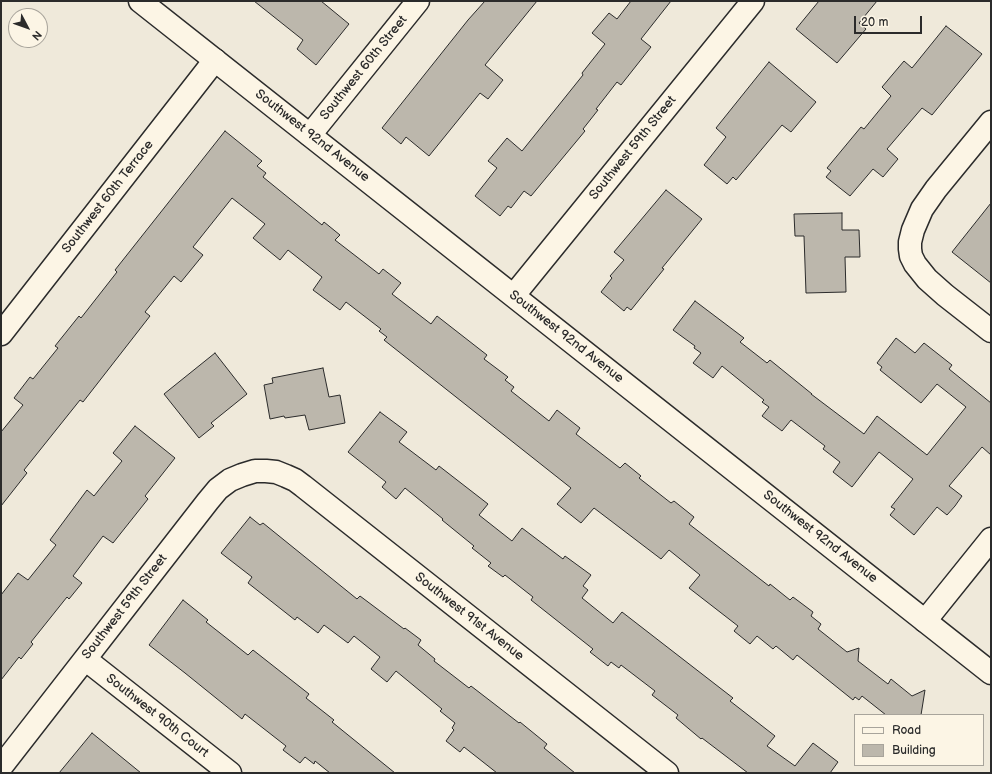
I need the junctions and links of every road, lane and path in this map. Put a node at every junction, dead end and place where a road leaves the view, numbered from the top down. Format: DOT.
graph roads {
  1 [pos="140,1"];
  2 [pos="418,1"];
  3 [pos="753,1"];
  4 [pos="215,60"];
  5 [pos="991,122"];
  6 [pos="310,135"];
  7 [pos="514,295"];
  8 [pos="991,331"];
  9 [pos="1,334"];
  10 [pos="266,471"];
  11 [pos="991,539"];
  12 [pos="925,620"];
  13 [pos="85,659"];
  14 [pos="991,673"];
  15 [pos="1,767"];
  16 [pos="230,773"];
  17 [pos="667,773"];
  1 -- 4 [label="street, Southwest 92nd Avenue"];
  2 -- 6 [label="street, Southwest 60th Street"];
  3 -- 7 [label="street, Southwest 59th Street"];
  4 -- 6 [label="street, Southwest 92nd Avenue"];
  4 -- 9 [label="street, Southwest 60th Terrace"];
  5 -- 8 [label="street"];
  6 -- 7 [label="street, Southwest 92nd Avenue"];
  7 -- 12 [label="street, Southwest 92nd Avenue"];
  10 -- 13 [label="street, Southwest 59th Street"];
  10 -- 17 [label="street, Southwest 91st Avenue"];
  11 -- 12 [label="street"];
  12 -- 14 [label="street, Southwest 92nd Avenue"];
  13 -- 15 [label="street, Southwest 59th Street"];
  13 -- 16 [label="street, Southwest 90th Court"];
}
